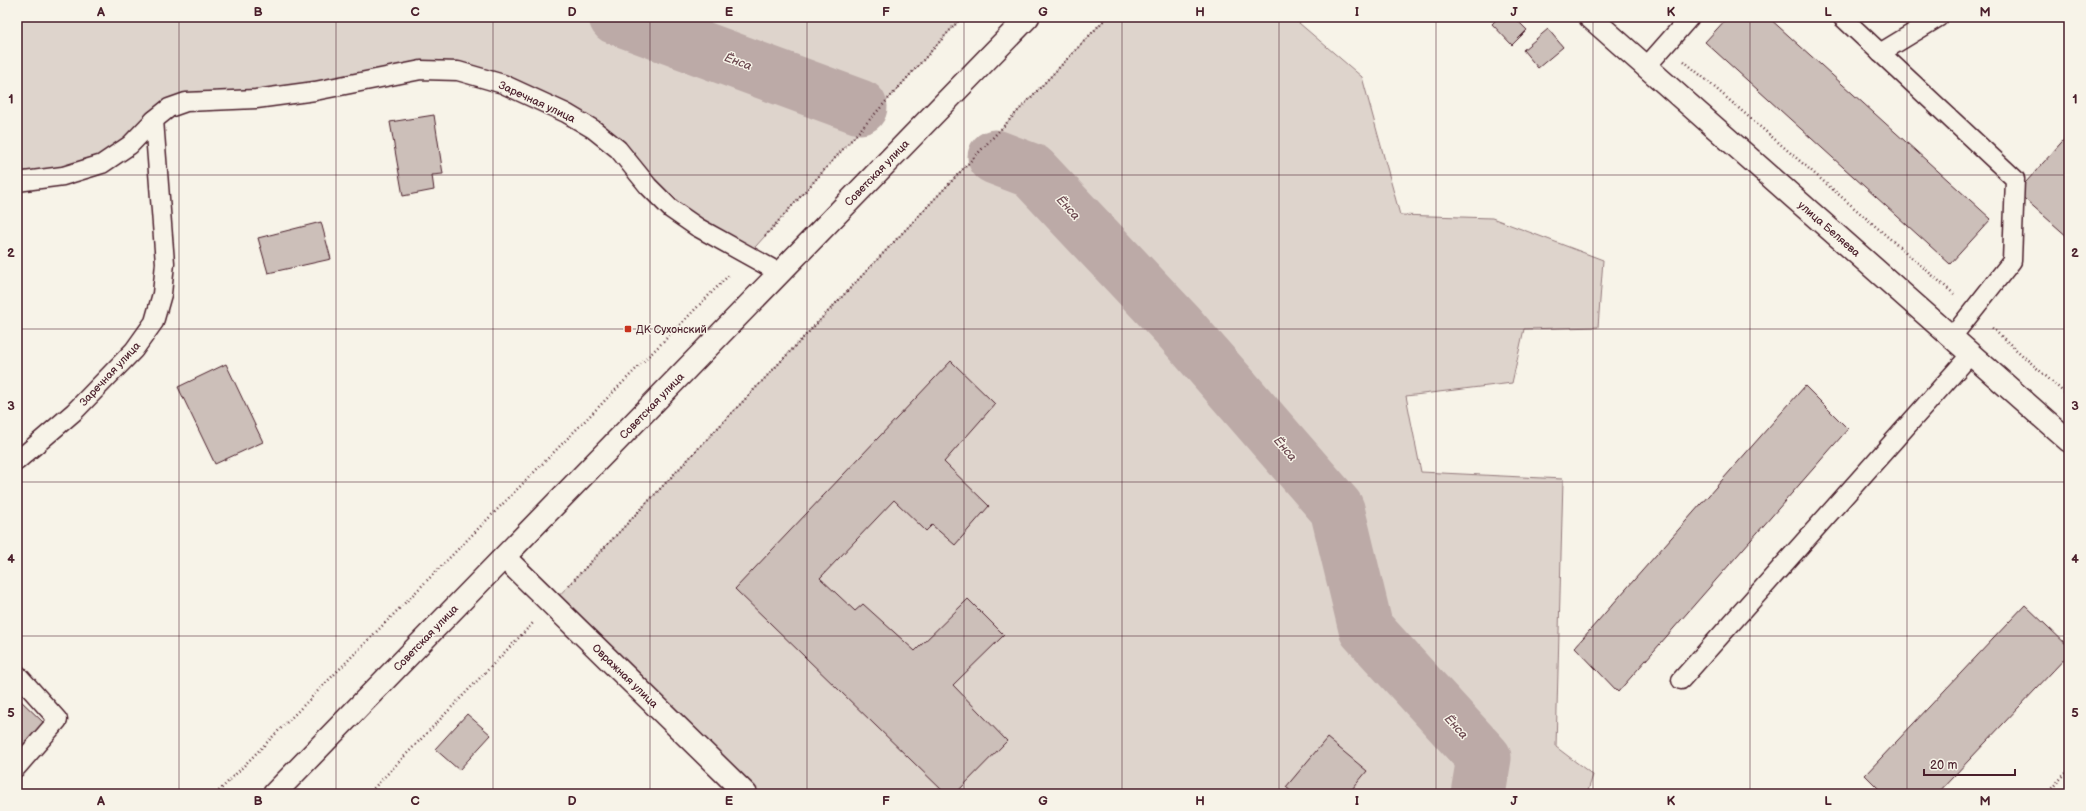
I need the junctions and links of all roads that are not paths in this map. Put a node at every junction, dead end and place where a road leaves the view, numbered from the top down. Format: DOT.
graph roads {
  1 [pos="1028,17"];
  2 [pos="1590,17"];
  3 [pos="1690,17"];
  4 [pos="1842,17"];
  5 [pos="1938,17"];
  6 [pos="1880,53"];
  7 [pos="1646,67"];
  8 [pos="154,120"];
  9 [pos="17,182"];
  10 [pos="780,273"];
  11 [pos="1952,337"];
  12 [pos="1971,354"];
  13 [pos="2069,441"];
  14 [pos="17,461"];
  15 [pos="504,558"];
  16 [pos="17,674"];
  17 [pos="1682,680"];
  18 [pos="17,766"];
  19 [pos="274,794"];
  20 [pos="746,794"];
  1 -- 10 [label="main road, Советская улица"];
  2 -- 7 [label="main road, улица Беляева"];
  3 -- 7 [label="lane"];
  4 -- 6 [label="lane"];
  5 -- 6 [label="lane"];
  6 -- 11 [label="lane"];
  7 -- 11 [label="main road, улица Беляева"];
  8 -- 9 [label="lane, Заречная улица"];
  8 -- 10 [label="lane, Заречная улица"];
  8 -- 14 [label="lane, Заречная улица"];
  10 -- 15 [label="main road, Советская улица"];
  11 -- 12 [label="main road, улица Беляева"];
  12 -- 13 [label="main road, улица Беляева"];
  12 -- 17 [label="lane"];
  15 -- 19 [label="main road, Советская улица"];
  15 -- 20 [label="main road, Овражная улица"];
  16 -- 18 [label="lane"];
}
